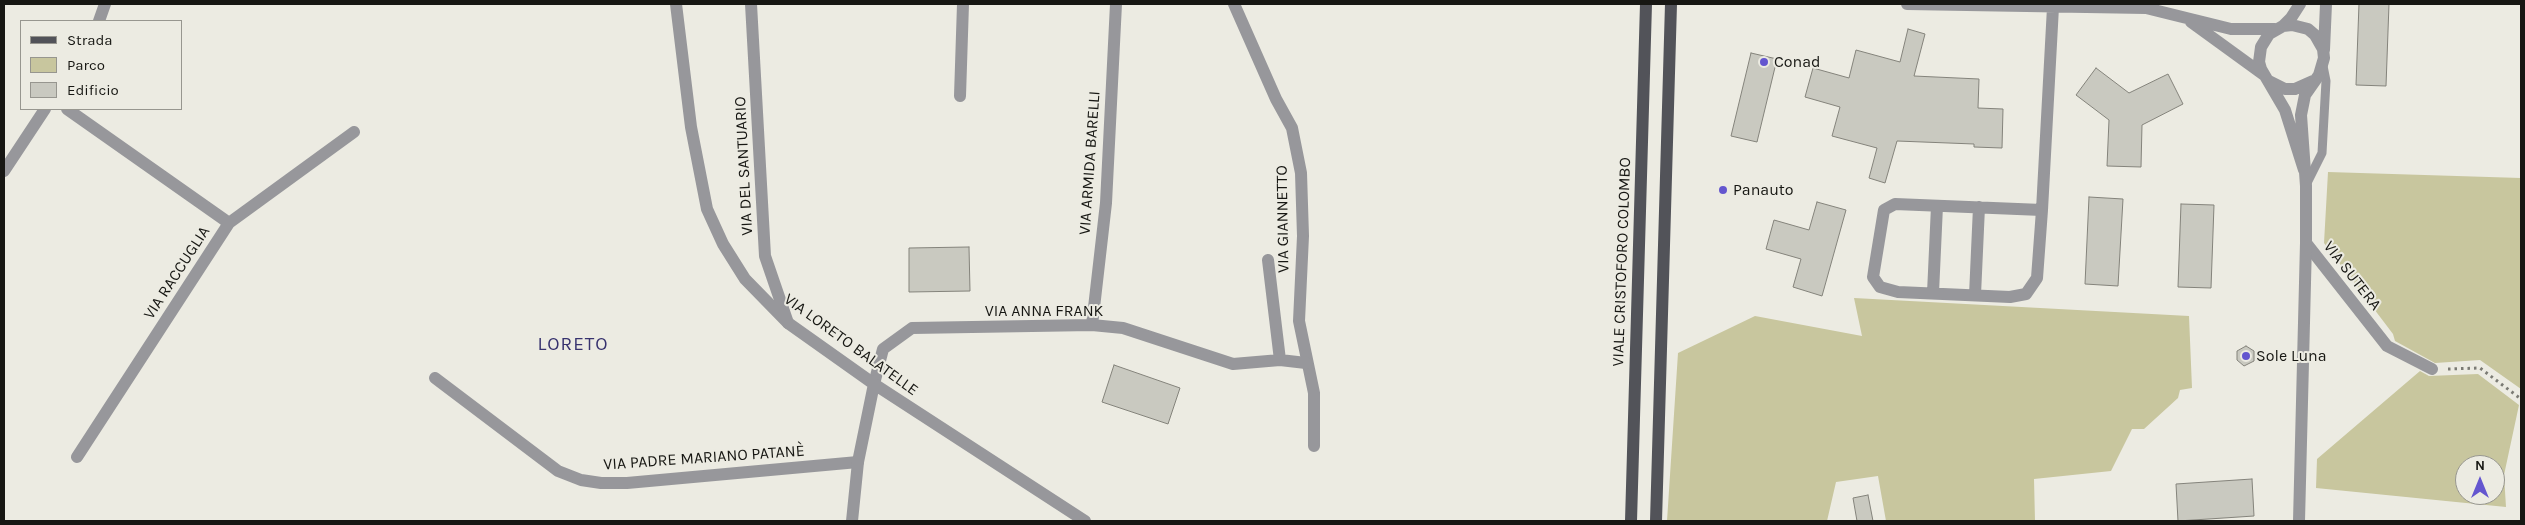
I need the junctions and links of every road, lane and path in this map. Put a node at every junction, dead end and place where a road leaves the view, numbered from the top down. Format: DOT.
graph roads {
  1 [pos="105,4"];
  2 [pos="676,4"];
  3 [pos="751,4"];
  4 [pos="963,4"];
  5 [pos="1116,4"];
  6 [pos="1234,4"];
  7 [pos="1646,4"];
  8 [pos="1671,4"];
  9 [pos="1907,4"];
  10 [pos="1927,4"];
  11 [pos="2300,4"];
  12 [pos="2326,4"];
  13 [pos="2069,5"];
  14 [pos="2053,6"];
  15 [pos="2185,18"];
  16 [pos="99,20"];
  17 [pos="2279,27"];
  18 [pos="2323,62"];
  19 [pos="2267,79"];
  20 [pos="2313,82"];
  21 [pos="960,96"];
  22 [pos="44,110"];
  23 [pos="68,110"];
  24 [pos="354,132"];
  25 [pos="2304,170"];
  26 [pos="4,171"];
  27 [pos="2306,186"];
  28 [pos="1937,206"];
  29 [pos="1979,207"];
  30 [pos="2042,210"];
  31 [pos="228,223"];
  32 [pos="2306,243"];
  33 [pos="1268,260"];
  34 [pos="1933,293"];
  35 [pos="1975,295"];
  36 [pos="788,323"];
  37 [pos="1092,325"];
  38 [pos="1280,360"];
  39 [pos="1306,363"];
  40 [pos="2432,369"];
  41 [pos="435,378"];
  42 [pos="874,384"];
  43 [pos="2521,399"];
  44 [pos="1314,446"];
  45 [pos="77,457"];
  46 [pos="858,462"];
  47 [pos="852,521"];
  48 [pos="1086,521"];
  49 [pos="1631,521"];
  50 [pos="1656,521"];
  51 [pos="2299,521"];
  1 -- 16 [label="street"];
  2 -- 36 [label="street, VIA LORETO BALATELLE"];
  3 -- 36 [label="street, VIA DEL SANTUARIO"];
  4 -- 21 [label="street"];
  5 -- 37 [label="street, VIA ARMIDA BARELLI"];
  6 -- 39 [label="street, VIA GIANNETTO"];
  7 -- 49 [label="main road, VIALE CRISTOFORO COLOMBO"];
  8 -- 50 [label="main road"];
  9 -- 10 [label="street"];
  10 -- 14 [label="street"];
  11 -- 17 [label="street"];
  12 -- 18 [label="street"];
  13 -- 14 [label="street"];
  13 -- 15 [label="street"];
  14 -- 30 [label="street"];
  15 -- 17 [label="street"];
  15 -- 19 [label="street"];
  17 -- 18 [label="street"];
  17 -- 19 [label="street"];
  18 -- 20 [label="street"];
  18 -- 27 [label="lane"];
  19 -- 20 [label="street"];
  19 -- 25 [label="street"];
  20 -- 25 [label="street"];
  22 -- 26 [label="street"];
  23 -- 31 [label="street, VIA RACCUGLIA"];
  24 -- 31 [label="street"];
  25 -- 27 [label="street, VIA SUTERA"];
  27 -- 32 [label="street, VIA SUTERA"];
  28 -- 29 [label="street"];
  28 -- 34 [label="street"];
  28 -- 34 [label="street"];
  29 -- 30 [label="street"];
  29 -- 35 [label="street"];
  30 -- 35 [label="street"];
  31 -- 45 [label="street, VIA RACCUGLIA"];
  32 -- 40 [label="street, VIA SUTERA"];
  32 -- 51 [label="street"];
  33 -- 38 [label="street"];
  34 -- 35 [label="street"];
  36 -- 42 [label="street, VIA LORETO BALATELLE"];
  37 -- 38 [label="street, VIA ANNA FRANK"];
  37 -- 42 [label="street, VIA ANNA FRANK"];
  38 -- 39 [label="street, VIA ANNA FRANK"];
  39 -- 44 [label="street, VIA GIANNETTO"];
  40 -- 43 [label="path"];
  41 -- 46 [label="street, VIA PADRE MARIANO PATANÈ"];
  42 -- 46 [label="street, VIA ANNA FRANK"];
  42 -- 48 [label="street, VIA LORETO BALATELLE"];
  46 -- 47 [label="street, VIA ANNA FRANK"];
}
